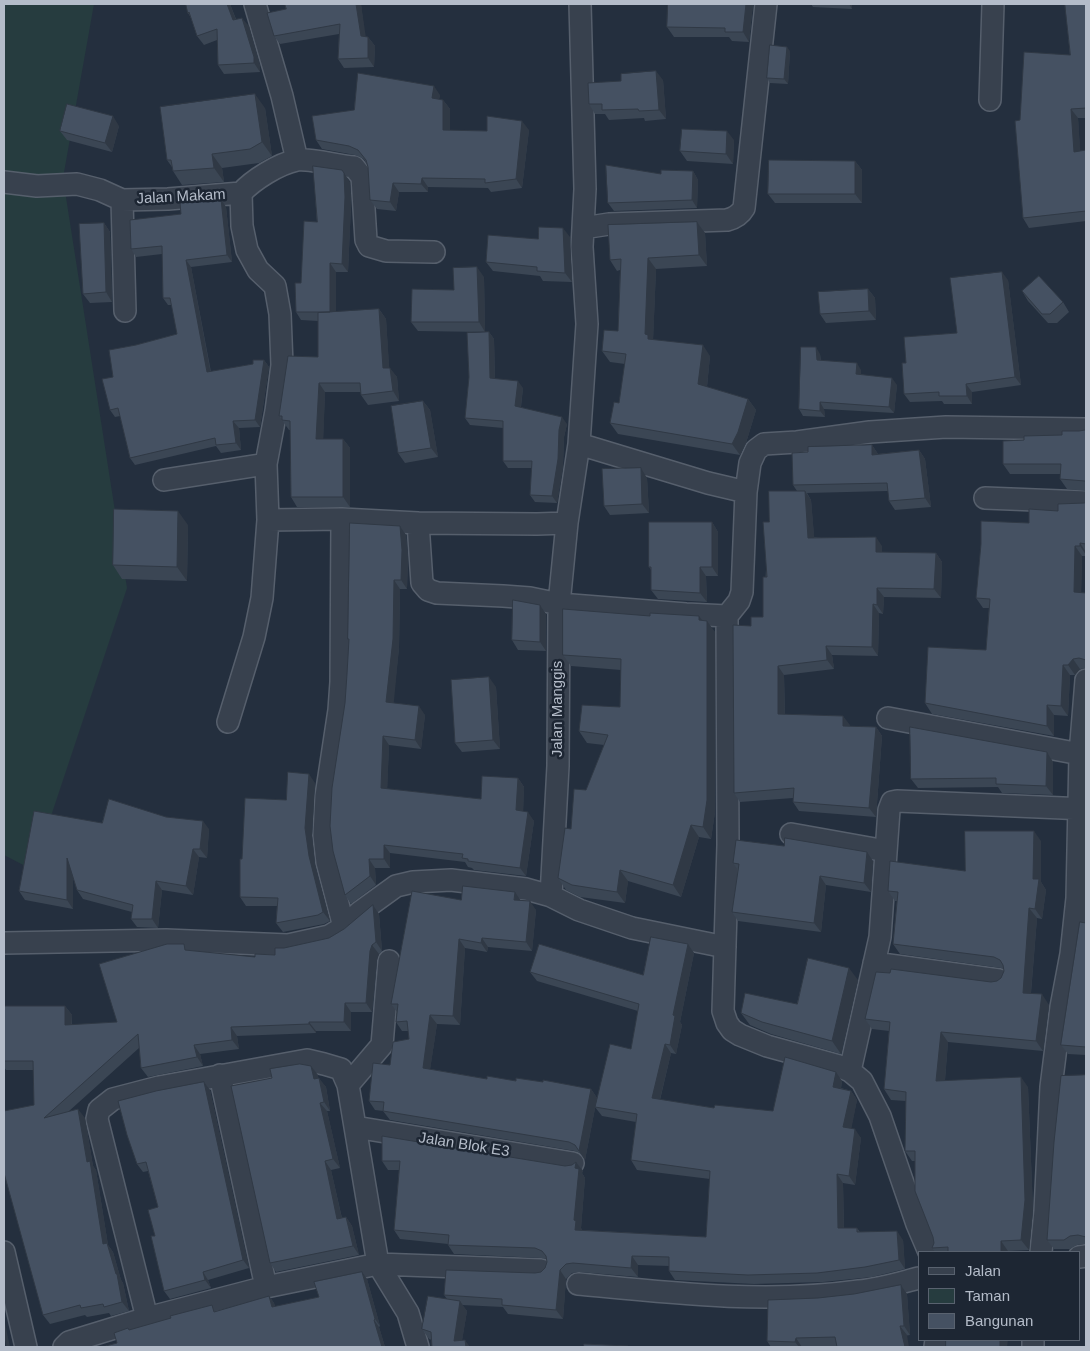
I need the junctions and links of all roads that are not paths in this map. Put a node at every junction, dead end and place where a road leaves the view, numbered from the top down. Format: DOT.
graph roads {
  1 [pos="254,4"];
  2 [pos="580,4"];
  3 [pos="766,4"];
  4 [pos="993,4"];
  5 [pos="990,100"];
  6 [pos="297,160"];
  7 [pos="4,182"];
  8 [pos="241,194"];
  9 [pos="122,200"];
  10 [pos="583,228"];
  11 [pos="434,252"];
  12 [pos="124,311"];
  13 [pos="1086,429"];
  14 [pos="579,444"];
  15 [pos="266,464"];
  16 [pos="164,480"];
  17 [pos="746,492"];
  18 [pos="985,498"];
  19 [pos="1086,502"];
  20 [pos="342,519"];
  21 [pos="268,520"];
  22 [pos="418,522"];
  23 [pos="567,523"];
  24 [pos="559,604"];
  25 [pos="727,616"];
  26 [pos="1086,680"];
  27 [pos="888,718"];
  28 [pos="228,722"];
  29 [pos="1080,754"];
  30 [pos="1082,809"];
  31 [pos="791,834"];
  32 [pos="886,851"];
  33 [pos="551,896"];
  34 [pos="344,927"];
  35 [pos="4,943"];
  36 [pos="725,947"];
  37 [pos="389,962"];
  38 [pos="874,963"];
  39 [pos="999,980"];
  40 [pos="850,1071"];
  41 [pos="220,1076"];
  42 [pos="348,1085"];
  43 [pos="355,1127"];
  44 [pos="573,1163"];
  45 [pos="929,1251"];
  46 [pos="1041,1251"];
  47 [pos="4,1252"];
  48 [pos="378,1264"];
  49 [pos="541,1270"];
  50 [pos="918,1278"];
  51 [pos="578,1284"];
  52 [pos="266,1286"];
  53 [pos="147,1318"];
  54 [pos="26,1347"];
  55 [pos="64,1347"];
  56 [pos="418,1347"];
  1 -- 6 [label="street"];
  2 -- 10 [label="street, Jalan Manggis"];
  3 -- 10 [label="street"];
  4 -- 5 [label="street"];
  6 -- 8 [label="street"];
  6 -- 11 [label="street"];
  7 -- 9 [label="street, Jalan Makam"];
  8 -- 9 [label="street, Jalan Makam"];
  8 -- 15 [label="street"];
  9 -- 12 [label="street"];
  10 -- 14 [label="street, Jalan Manggis"];
  13 -- 17 [label="street"];
  14 -- 17 [label="street"];
  14 -- 23 [label="street, Jalan Manggis"];
  15 -- 16 [label="street"];
  15 -- 21 [label="street"];
  17 -- 25 [label="street"];
  18 -- 19 [label="street"];
  20 -- 21 [label="street"];
  20 -- 22 [label="street"];
  20 -- 34 [label="street"];
  21 -- 28 [label="street"];
  22 -- 23 [label="street"];
  22 -- 24 [label="street"];
  23 -- 24 [label="street, Jalan Manggis"];
  24 -- 25 [label="street"];
  24 -- 33 [label="street, Jalan Manggis"];
  25 -- 36 [label="street"];
  26 -- 29 [label="street"];
  27 -- 29 [label="street"];
  29 -- 30 [label="street"];
  30 -- 32 [label="street"];
  30 -- 46 [label="street"];
  31 -- 32 [label="street"];
  32 -- 38 [label="street"];
  33 -- 34 [label="street"];
  33 -- 36 [label="street"];
  34 -- 35 [label="street"];
  36 -- 40 [label="street"];
  37 -- 42 [label="street"];
  38 -- 39 [label="street"];
  38 -- 40 [label="street"];
  40 -- 45 [label="street"];
  41 -- 42 [label="street"];
  41 -- 52 [label="street"];
  41 -- 53 [label="street"];
  42 -- 43 [label="street"];
  43 -- 44 [label="street, Jalan Blok E3"];
  43 -- 48 [label="street"];
  47 -- 54 [label="street"];
  48 -- 49 [label="street"];
  48 -- 52 [label="street"];
  48 -- 56 [label="street"];
  50 -- 51 [label="street"];
  52 -- 53 [label="street"];
  53 -- 55 [label="street"];
}
